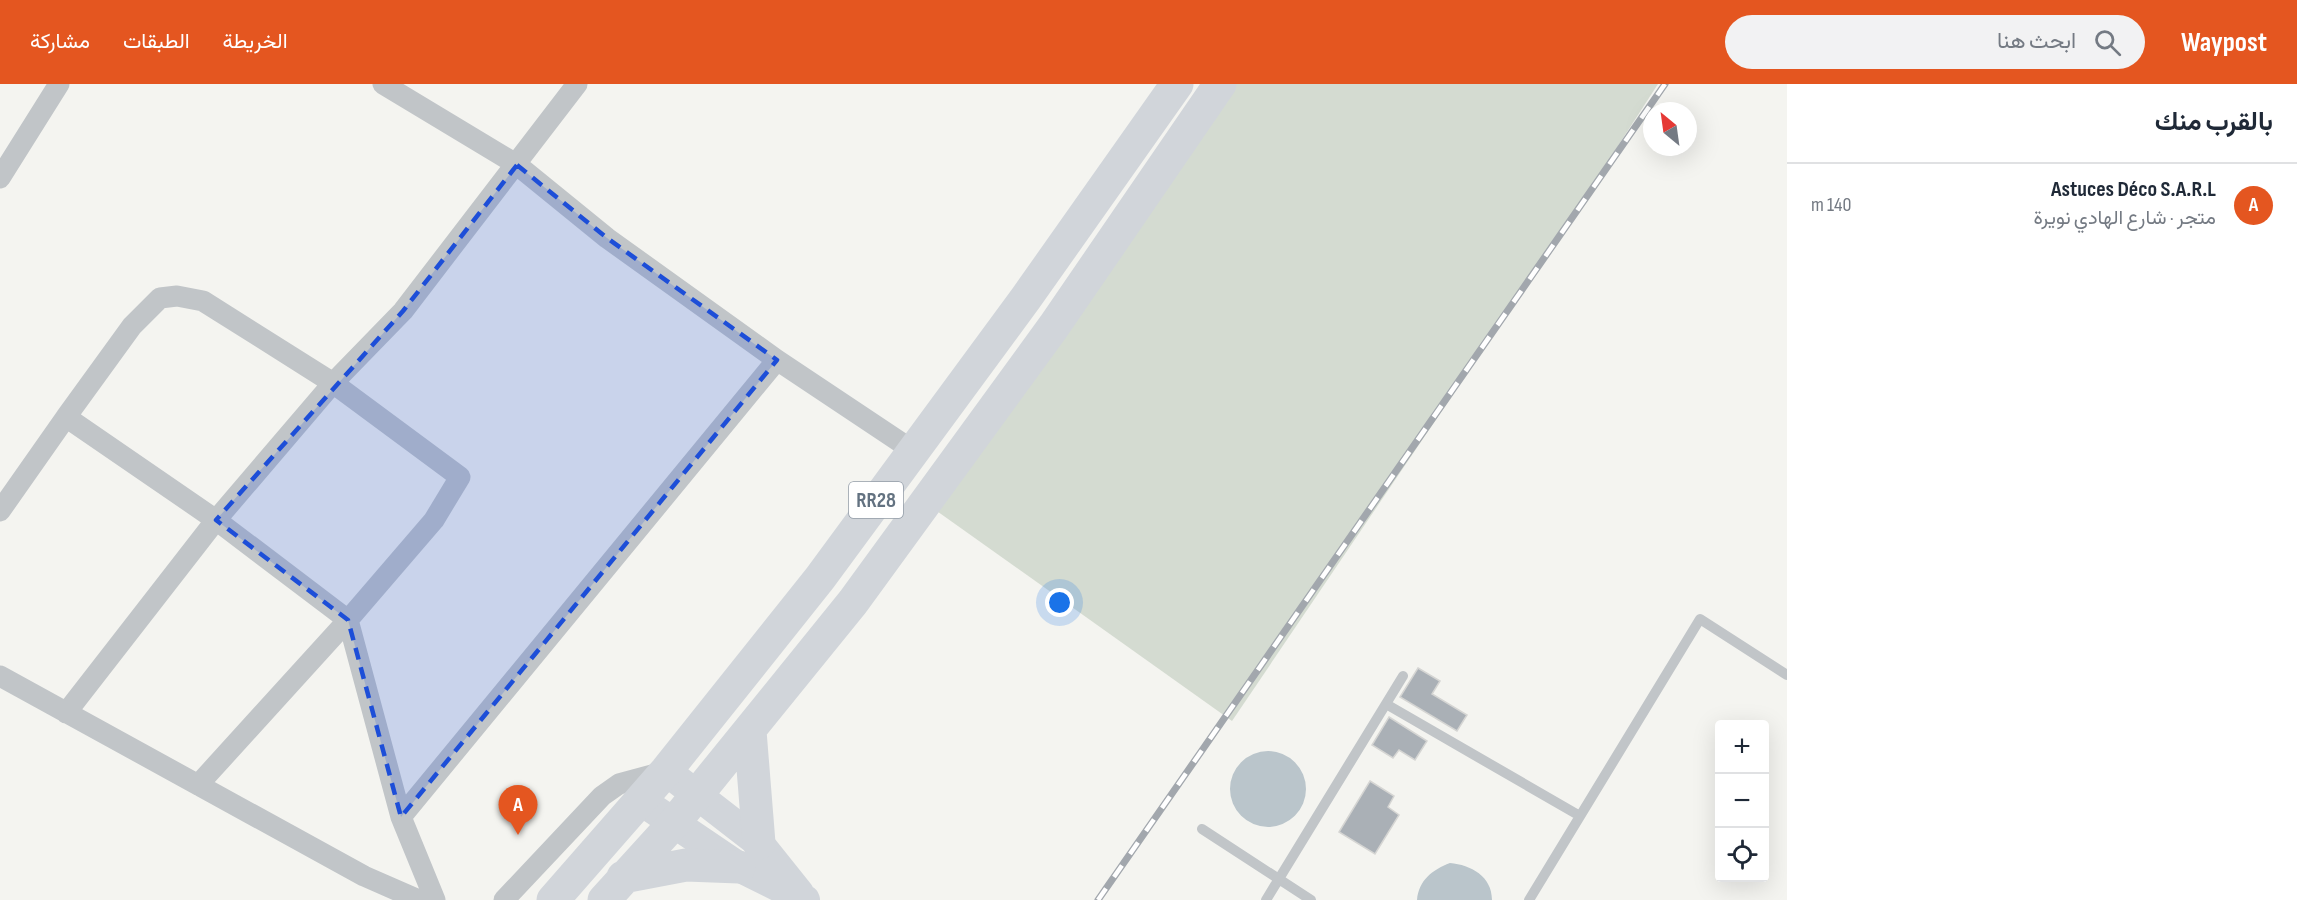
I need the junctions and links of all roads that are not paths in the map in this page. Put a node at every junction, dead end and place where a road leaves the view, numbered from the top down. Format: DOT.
graph roads {
  1 [pos="60,84"];
  2 [pos="382,84"];
  3 [pos="577,84"];
  4 [pos="1177,84"];
  5 [pos="1220,84"];
  6 [pos="516,165"];
  7 [pos="0,178"];
  8 [pos="777,360"];
  9 [pos="333,383"];
  10 [pos="66,417"];
  11 [pos="912,450"];
  12 [pos="0,511"];
  13 [pos="216,520"];
  14 [pos="348,621"];
  15 [pos="1787,675"];
  16 [pos="0,676"];
  17 [pos="1403,676"];
  18 [pos="1386,704"];
  19 [pos="66,713"];
  20 [pos="750,731"];
  21 [pos="666,771"];
  22 [pos="198,785"];
  23 [pos="634,790"];
  24 [pos="697,794"];
  25 [pos="1580,816"];
  26 [pos="401,817"];
  27 [pos="675,823"];
  28 [pos="1202,830"];
  29 [pos="759,843"];
  30 [pos="739,867"];
  31 [pos="1278,880"];
  32 [pos="614,888"];
  33 [pos="419,900"];
  34 [pos="435,900"];
  35 [pos="504,900"];
  36 [pos="553,900"];
  37 [pos="805,900"];
  38 [pos="1266,900"];
  39 [pos="1311,900"];
  40 [pos="1529,900"];
  1 -- 7 [label="street"];
  2 -- 6 [label="street"];
  3 -- 6 [label="street"];
  4 -- 11 [label="highway, RR28"];
  5 -- 20 [label="highway, RR28"];
  6 -- 8 [label="street"];
  6 -- 9 [label="street"];
  8 -- 11 [label="street"];
  8 -- 26 [label="street"];
  9 -- 10 [label="street"];
  9 -- 13 [label="street"];
  9 -- 14 [label="street"];
  10 -- 12 [label="street"];
  10 -- 13 [label="street"];
  11 -- 21 [label="highway, RR28"];
  13 -- 14 [label="street"];
  13 -- 19 [label="street"];
  14 -- 22 [label="street"];
  14 -- 26 [label="street"];
  15 -- 25 [label="lane"];
  16 -- 19 [label="street"];
  17 -- 18 [label="lane"];
  18 -- 25 [label="lane"];
  18 -- 31 [label="lane"];
  19 -- 22 [label="street"];
  20 -- 24 [label="highway, RR28"];
  20 -- 29 [label="highway"];
  21 -- 23 [label="highway, RR28"];
  21 -- 24 [label="street"];
  22 -- 33 [label="street"];
  23 -- 27 [label="street"];
  23 -- 35 [label="street"];
  23 -- 36 [label="highway, RR28"];
  24 -- 27 [label="highway, RR28"];
  24 -- 29 [label="street"];
  25 -- 40 [label="lane"];
  26 -- 34 [label="street"];
  27 -- 30 [label="street"];
  27 -- 32 [label="highway, RR28"];
  28 -- 31 [label="lane"];
  29 -- 37 [label="street"];
  30 -- 32 [label="highway"];
  30 -- 37 [label="street"];
  31 -- 38 [label="lane"];
  31 -- 39 [label="lane"];
}
